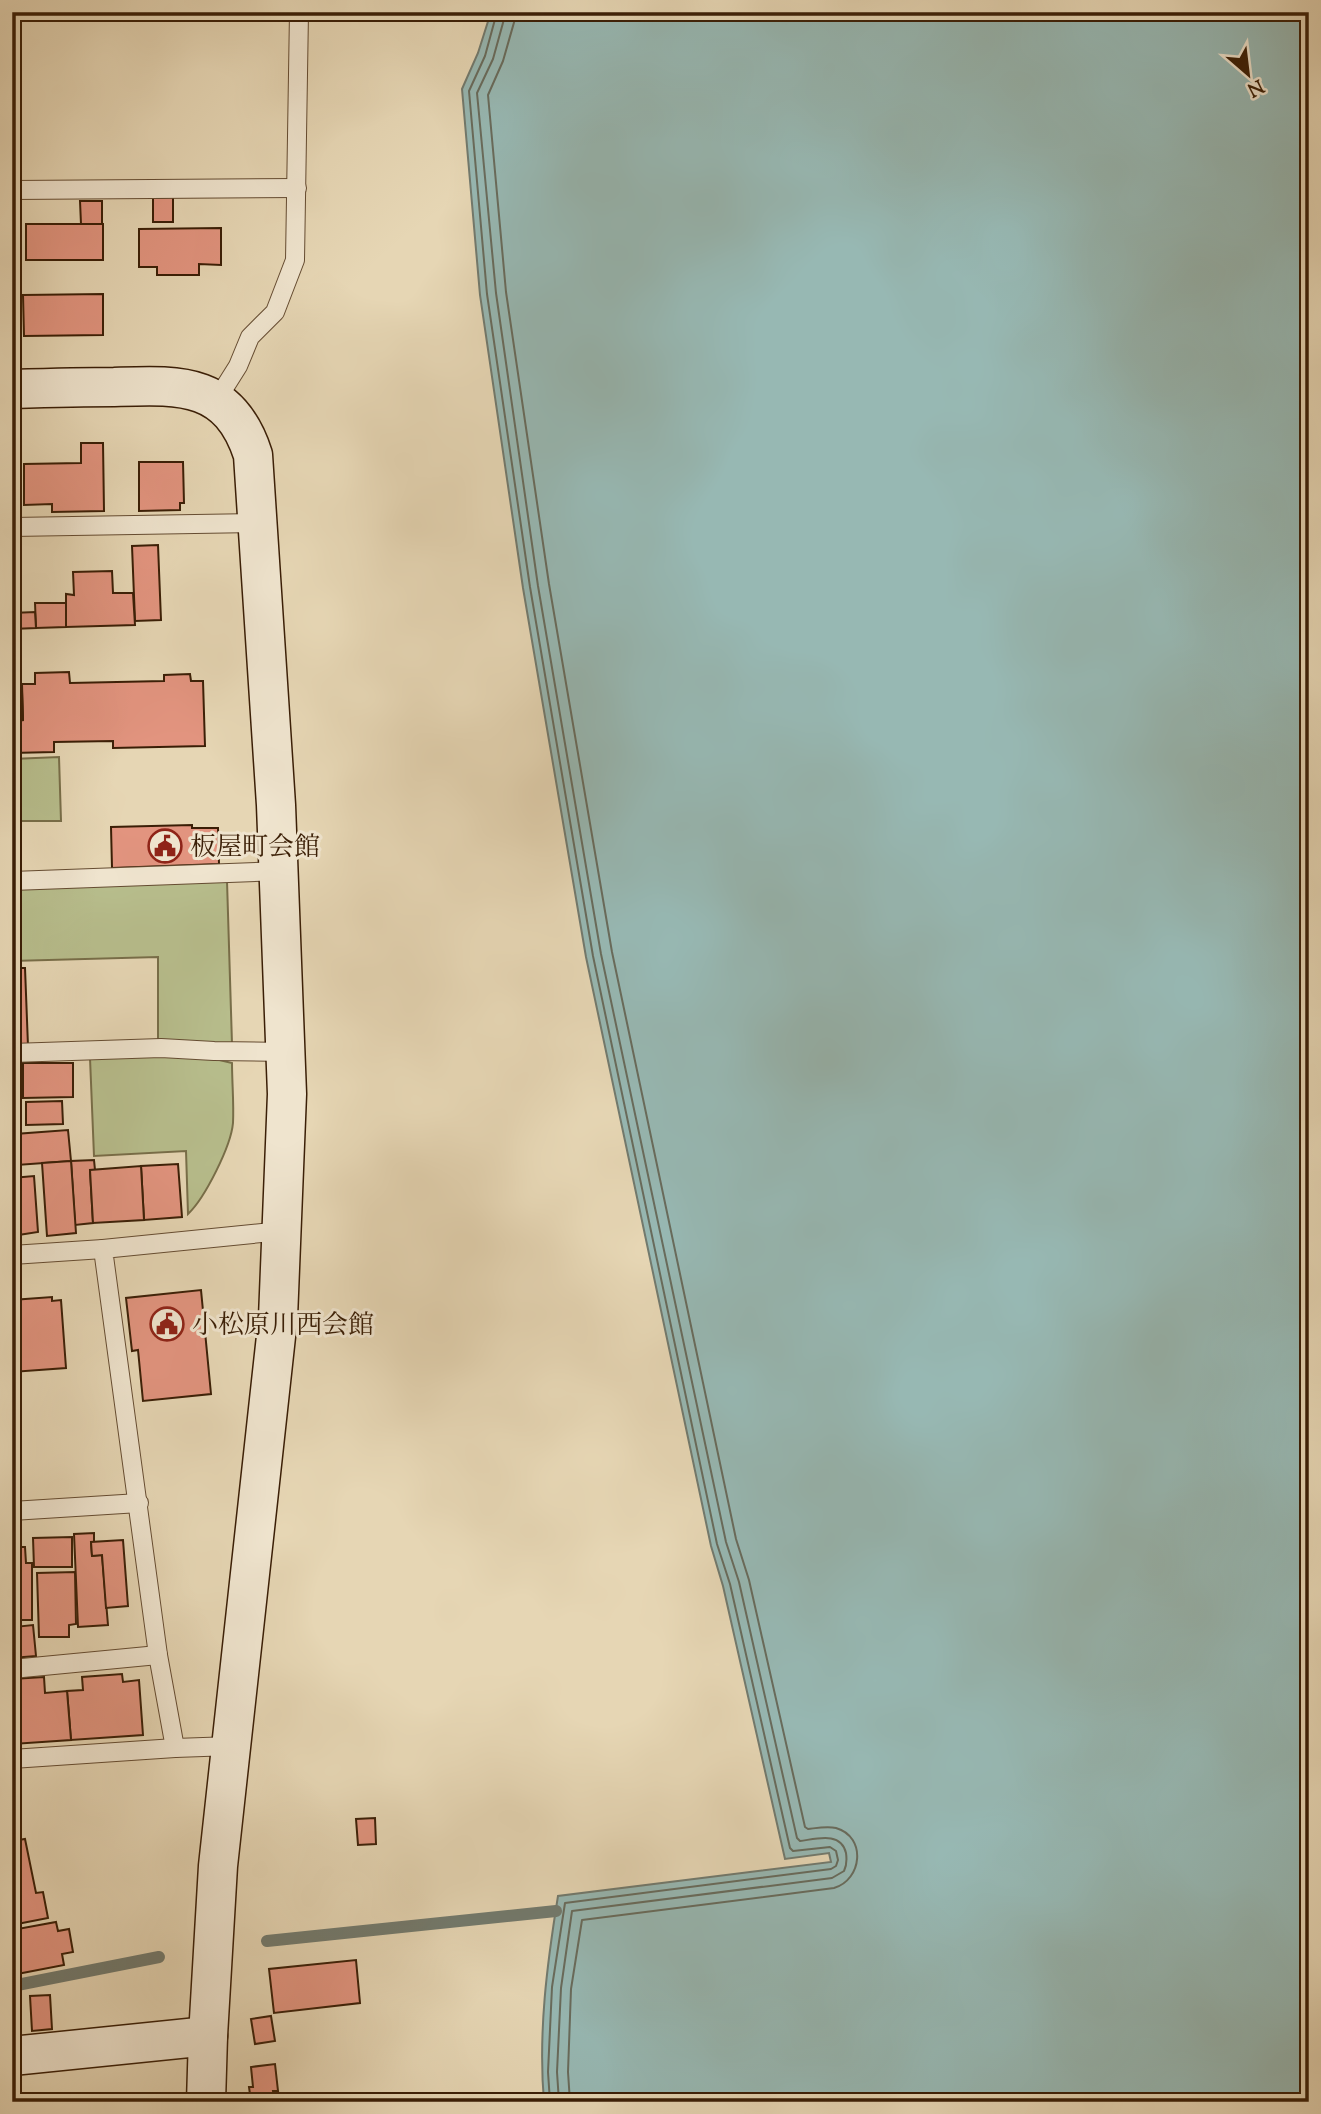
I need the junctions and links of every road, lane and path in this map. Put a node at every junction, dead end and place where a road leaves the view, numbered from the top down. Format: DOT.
graph roads {
  1 [pos="299,12"];
  2 [pos="297,188"];
  3 [pos="12,190"];
  4 [pos="12,388"];
  5 [pos="216,401"];
  6 [pos="257,523"];
  7 [pos="12,527"];
  8 [pos="280,872"];
  9 [pos="12,881"];
  10 [pos="287,1052"];
  11 [pos="12,1053"];
  12 [pos="282,1231"];
  13 [pos="103,1249"];
  14 [pos="12,1255"];
  15 [pos="139,1503"];
  16 [pos="12,1511"];
  17 [pos="158,1655"];
  18 [pos="12,1669"];
  19 [pos="232,1746"];
  20 [pos="175,1748"];
  21 [pos="12,1759"];
  22 [pos="208,2036"];
  23 [pos="12,2056"];
  24 [pos="206,2102"];
  1 -- 2 [label="lane"];
  2 -- 3 [label="lane"];
  2 -- 5 [label="lane"];
  4 -- 5 [label="street"];
  5 -- 6 [label="street"];
  6 -- 7 [label="lane"];
  6 -- 8 [label="street"];
  8 -- 9 [label="lane"];
  8 -- 10 [label="street"];
  10 -- 11 [label="lane"];
  10 -- 12 [label="street"];
  12 -- 13 [label="lane"];
  12 -- 19 [label="street"];
  13 -- 14 [label="lane"];
  13 -- 15 [label="lane"];
  15 -- 16 [label="lane"];
  15 -- 17 [label="lane"];
  17 -- 18 [label="lane"];
  17 -- 20 [label="lane"];
  19 -- 20 [label="lane"];
  19 -- 22 [label="street"];
  20 -- 21 [label="lane"];
  22 -- 23 [label="street"];
  22 -- 24 [label="street"];
}
